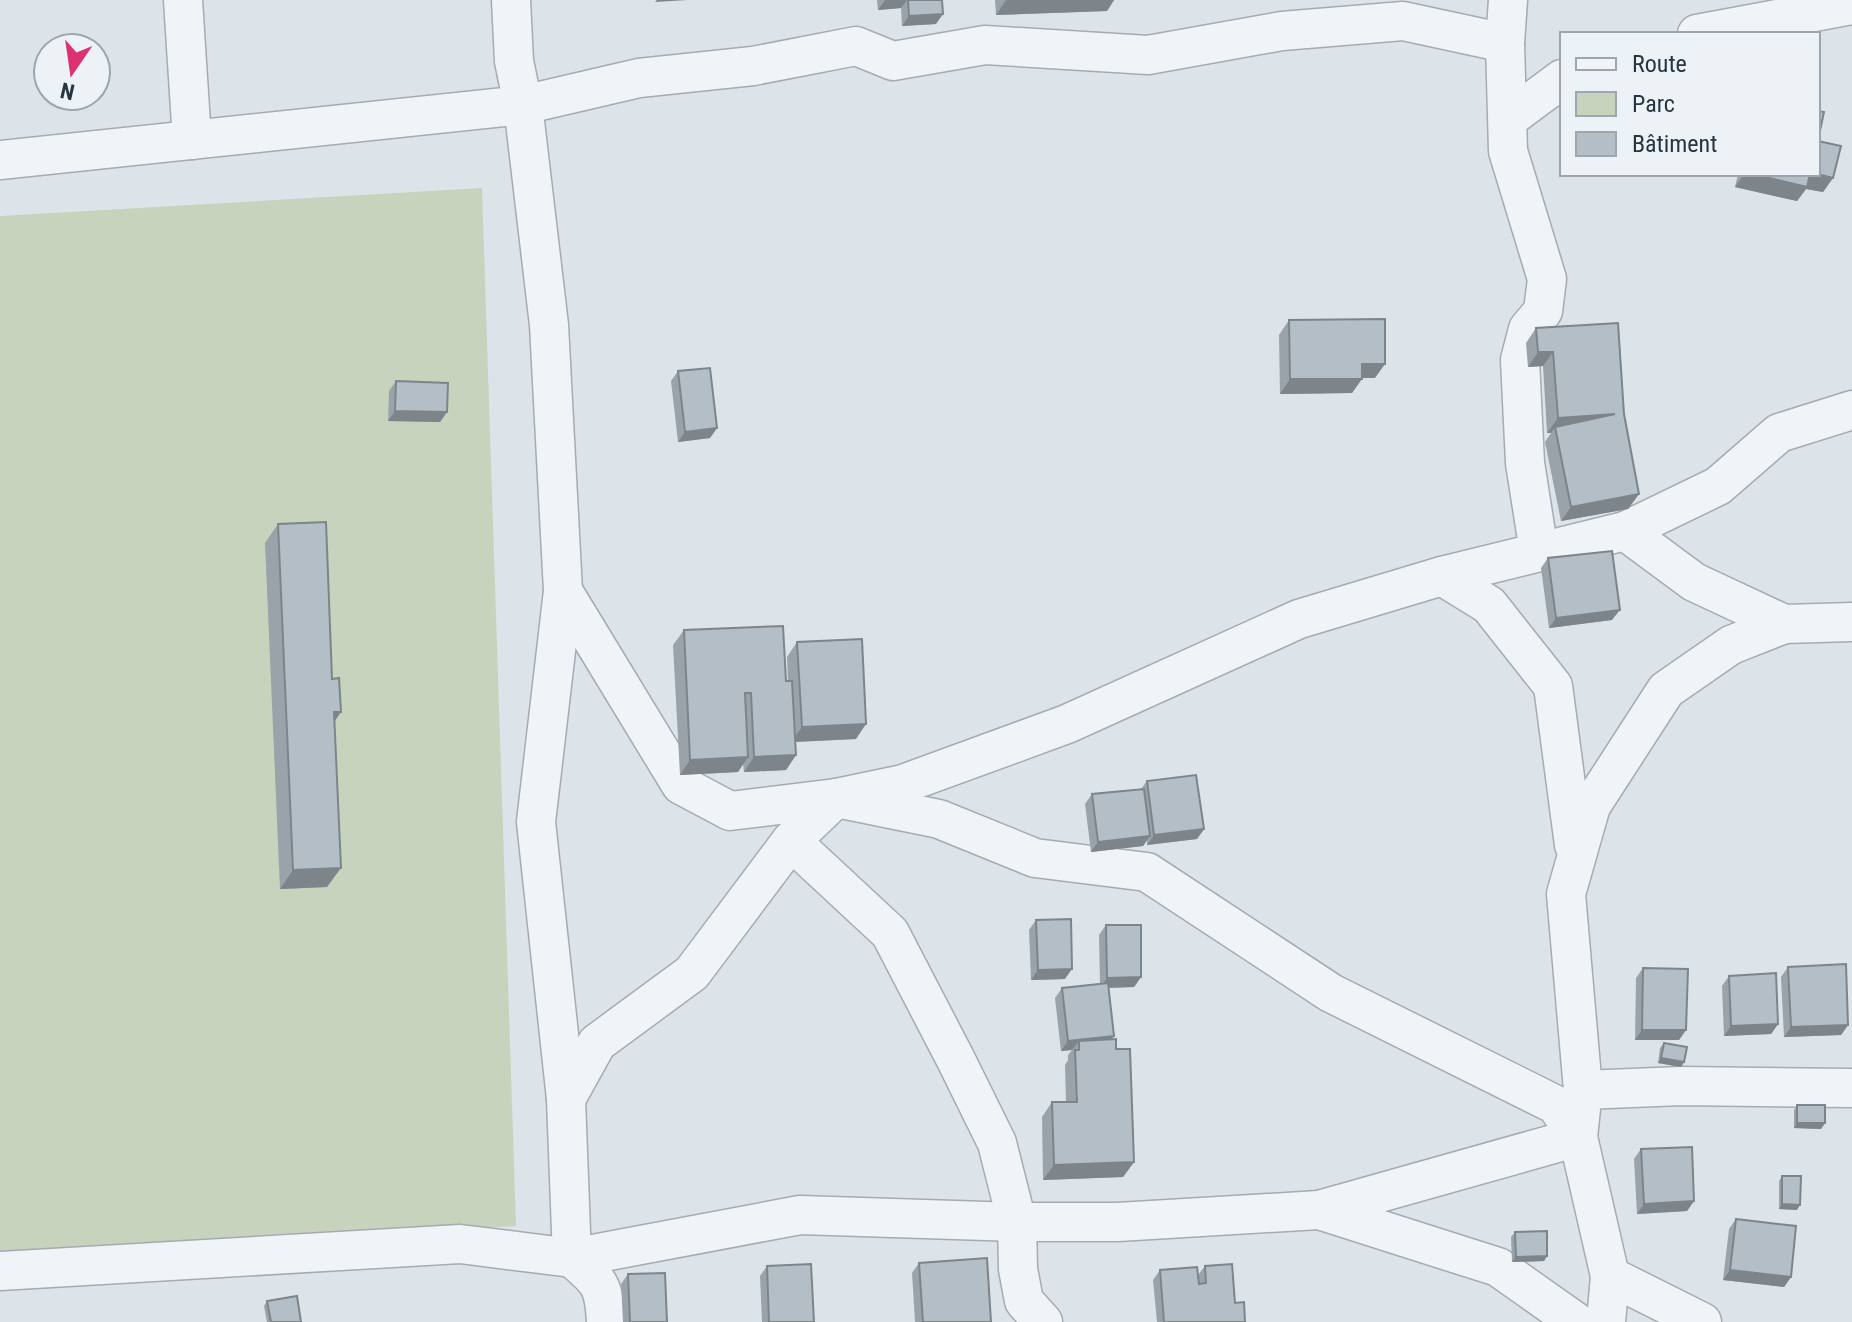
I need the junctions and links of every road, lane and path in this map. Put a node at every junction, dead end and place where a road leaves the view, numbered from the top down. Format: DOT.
graph roads {
  1 [pos="183,0"];
  2 [pos="511,0"];
  3 [pos="1508,0"];
  4 [pos="1852,5"];
  5 [pos="1708,32"];
  6 [pos="1505,43"];
  7 [pos="1560,80"];
  8 [pos="523,105"];
  9 [pos="1508,119"];
  10 [pos="192,140"];
  11 [pos="0,160"];
  12 [pos="1852,410"];
  13 [pos="1625,531"];
  14 [pos="1539,552"];
  15 [pos="1442,576"];
  16 [pos="563,591"];
  17 [pos="1852,622"];
  18 [pos="1784,624"];
  19 [pos="836,798"];
  20 [pos="791,841"];
  21 [pos="1576,860"];
  22 [pos="1852,1088"];
  23 [pos="1583,1090"];
  24 [pos="566,1099"];
  25 [pos="1578,1137"];
  26 [pos="1319,1210"];
  27 [pos="1017,1222"];
  28 [pos="572,1258"];
  29 [pos="0,1271"];
  30 [pos="1610,1276"];
  31 [pos="606,1322"];
  32 [pos="1043,1322"];
  33 [pos="1576,1322"];
  34 [pos="1606,1322"];
  35 [pos="1702,1322"];
  1 -- 10 [label="street"];
  2 -- 8 [label="street"];
  3 -- 6 [label="street"];
  4 -- 5 [label="street"];
  6 -- 8 [label="street"];
  6 -- 9 [label="street"];
  7 -- 9 [label="street"];
  8 -- 10 [label="street"];
  8 -- 16 [label="street"];
  9 -- 14 [label="street"];
  10 -- 11 [label="street"];
  12 -- 13 [label="street"];
  13 -- 14 [label="street"];
  13 -- 18 [label="street"];
  14 -- 15 [label="street"];
  15 -- 19 [label="street"];
  15 -- 21 [label="street"];
  16 -- 19 [label="street"];
  16 -- 24 [label="street"];
  17 -- 18 [label="street"];
  18 -- 21 [label="street"];
  19 -- 20 [label="street"];
  19 -- 25 [label="street"];
  20 -- 24 [label="street"];
  20 -- 27 [label="street"];
  21 -- 23 [label="street"];
  22 -- 23 [label="street"];
  23 -- 25 [label="street"];
  24 -- 28 [label="street"];
  25 -- 26 [label="street"];
  25 -- 30 [label="street"];
  26 -- 27 [label="street"];
  26 -- 33 [label="street"];
  27 -- 28 [label="street"];
  27 -- 32 [label="street"];
  28 -- 29 [label="street"];
  28 -- 31 [label="street"];
  30 -- 34 [label="street"];
  30 -- 35 [label="street"];
}
